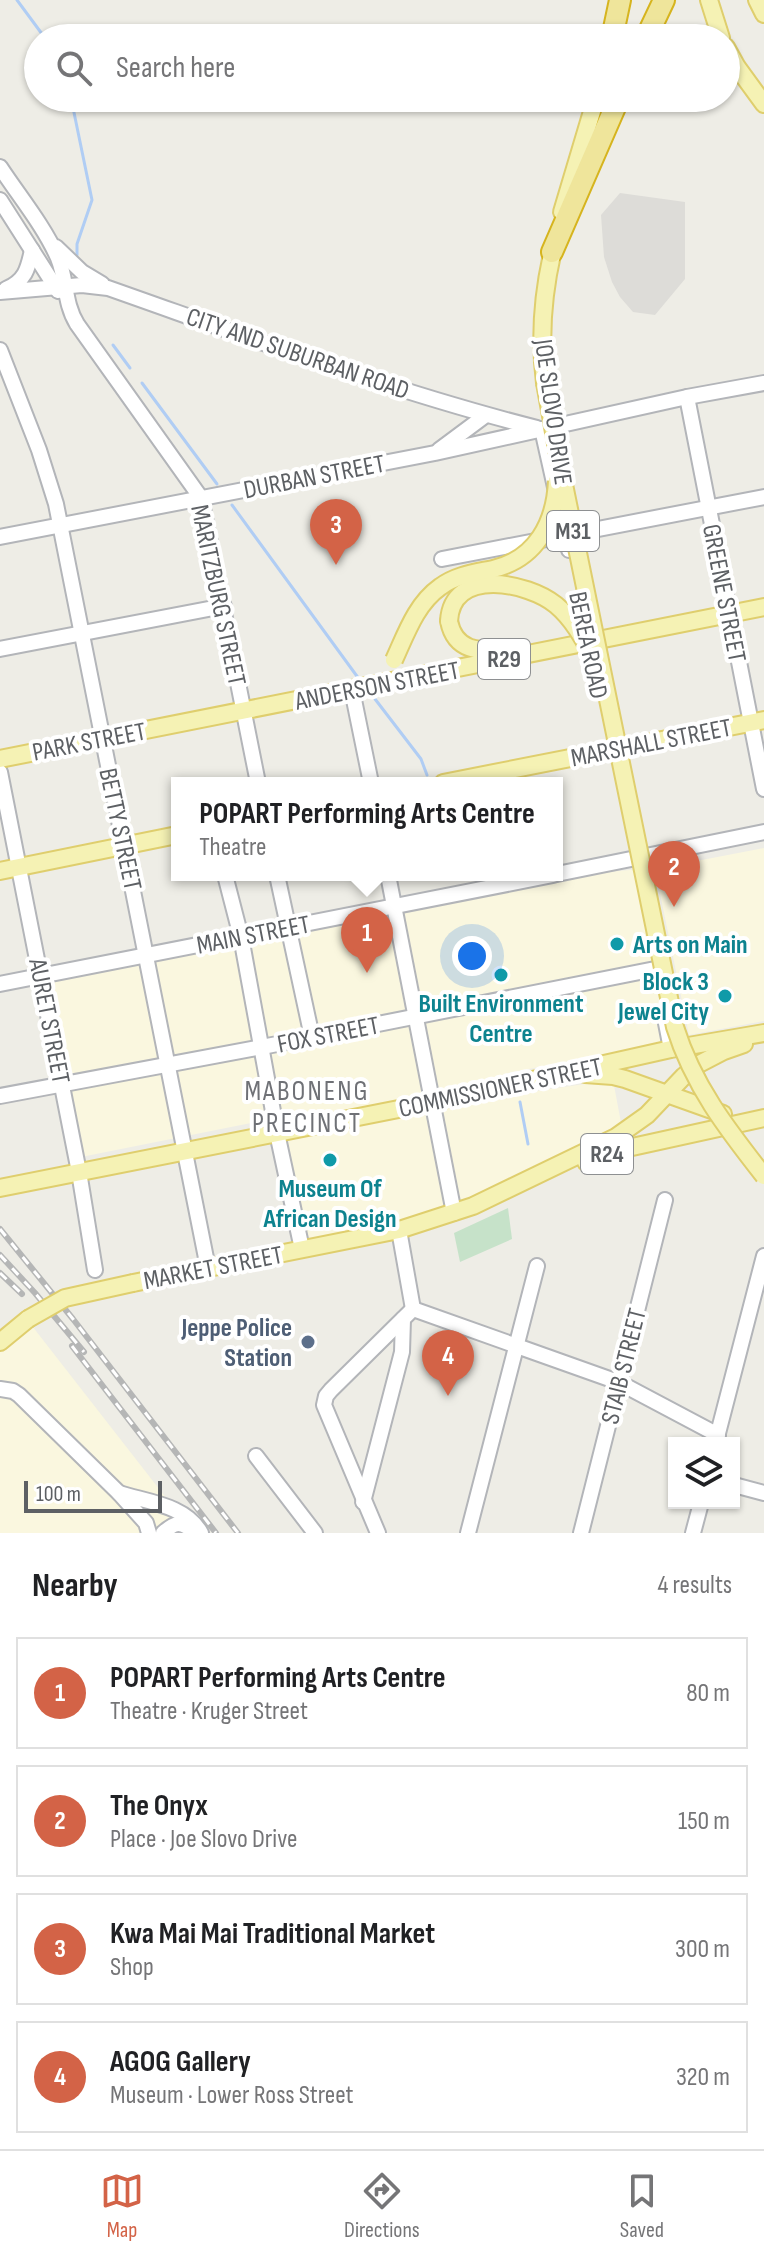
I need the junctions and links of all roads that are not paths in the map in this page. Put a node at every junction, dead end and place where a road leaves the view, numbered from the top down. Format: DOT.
graph roads {
  1 [pos="623,0"];
  2 [pos="664,0"];
  3 [pos="709,0"];
  4 [pos="757,0"];
  5 [pos="764,14"];
  6 [pos="617,24"];
  7 [pos="653,24"];
  8 [pos="717,24"];
  9 [pos="740,71"];
  10 [pos="764,104"];
  11 [pos="592,112"];
  12 [pos="613,112"];
  13 [pos="0,167"];
  14 [pos="0,200"];
  15 [pos="45,235"];
  16 [pos="32,250"];
  17 [pos="552,252"];
  18 [pos="60,286"];
  19 [pos="108,288"];
  20 [pos="1,292"];
  21 [pos="0,350"];
  22 [pos="764,383"];
  23 [pos="687,397"];
  24 [pos="486,415"];
  25 [pos="542,429"];
  26 [pos="435,453"];
  27 [pos="559,460"];
  28 [pos="764,497"];
  29 [pos="201,498"];
  30 [pos="708,509"];
  31 [pos="60,525"];
  32 [pos="566,536"];
  33 [pos="0,537"];
  34 [pos="442,559"];
  35 [pos="224,606"];
  36 [pos="764,607"];
  37 [pos="729,614"];
  38 [pos="83,632"];
  39 [pos="588,643"];
  40 [pos="0,649"];
  41 [pos="544,651"];
  42 [pos="604,677"];
  43 [pos="356,689"];
  44 [pos="244,712"];
  45 [pos="757,721"];
  46 [pos="178,724"];
  47 [pos="102,739"];
  48 [pos="612,749"];
  49 [pos="0,759"];
  50 [pos="0,772"];
  51 [pos="257,777"];
  52 [pos="370,777"];
  53 [pos="473,777"];
  54 [pos="764,789"];
  55 [pos="764,832"];
  56 [pos="171,836"];
  57 [pos="123,845"];
  58 [pos="635,859"];
  59 [pos="19,867"];
  60 [pos="0,871"];
  61 [pos="563,873"];
  62 [pos="227,881"];
  63 [pos="278,881"];
  64 [pos="389,881"];
  65 [pos="524,881"];
  66 [pos="394,906"];
  67 [pos="287,927"];
  68 [pos="241,937"];
  69 [pos="147,955"];
  70 [pos="655,969"];
  71 [pos="41,976"];
  72 [pos="0,984"];
  73 [pos="416,1016"];
  74 [pos="764,1035"];
  75 [pos="312,1037"];
  76 [pos="262,1047"];
  77 [pos="671,1049"];
  78 [pos="168,1065"];
  79 [pos="559,1074"];
  80 [pos="62,1084"];
  81 [pos="667,1094"];
  82 [pos="0,1096"];
  83 [pos="434,1102"];
  84 [pos="764,1118"];
  85 [pos="747,1122"];
  86 [pos="277,1133"];
  87 [pos="185,1152"];
  88 [pos="79,1172"];
  89 [pos="764,1176"];
  90 [pos="0,1188"];
  91 [pos="665,1200"];
  92 [pos="473,1206"];
  93 [pos="454,1213"];
  94 [pos="399,1230"];
  95 [pos="302,1249"];
  96 [pos="764,1256"];
  97 [pos="537,1266"];
  98 [pos="208,1268"];
  99 [pos="95,1270"];
  100 [pos="408,1314"];
  101 [pos="0,1342"];
  102 [pos="516,1347"];
  103 [pos="618,1382"];
  104 [pos="0,1389"];
  105 [pos="714,1437"];
  106 [pos="718,1437"];
  107 [pos="256,1456"];
  108 [pos="740,1487"];
  109 [pos="119,1493"];
  110 [pos="764,1493"];
  111 [pos="363,1502"];
  112 [pos="699,1509"];
  113 [pos="149,1533"];
  114 [pos="163,1533"];
  115 [pos="198,1533"];
  116 [pos="315,1533"];
  117 [pos="378,1533"];
  118 [pos="468,1533"];
  119 [pos="581,1533"];
  120 [pos="693,1533"];
  1 -- 6 [label="highway"];
  2 -- 7 [label="highway"];
  3 -- 8 [label="main road"];
  4 -- 5 [label="main road"];
  9 -- 10 [label="main road"];
  11 -- 17 [label="main road, JOE SLOVO DRIVE / M31"];
  12 -- 17 [label="highway"];
  13 -- 15 [label="street, MARITZBURG STREET"];
  14 -- 16 [label="street, MARITZBURG STREET"];
  15 -- 18 [label="street, MARITZBURG STREET"];
  15 -- 19 [label="street"];
  16 -- 18 [label="street, MARITZBURG STREET"];
  16 -- 20 [label="street"];
  17 -- 27 [label="main road, JOE SLOVO DRIVE / M31, bridge"];
  18 -- 19 [label="street, CITY AND SUBURBAN ROAD"];
  18 -- 20 [label="street, CITY AND SUBURBAN ROAD"];
  18 -- 29 [label="street, MARITZBURG STREET"];
  19 -- 24 [label="street, CITY AND SUBURBAN ROAD"];
  21 -- 31 [label="street, BETTY STREET"];
  22 -- 23 [label="street, DURBAN STREET"];
  23 -- 25 [label="street, DURBAN STREET"];
  23 -- 30 [label="street, GREENE STREET"];
  24 -- 25 [label="street, CITY AND SUBURBAN ROAD"];
  24 -- 26 [label="street, DURBAN STREET"];
  25 -- 26 [label="street, DURBAN STREET"];
  25 -- 32 [label="street, BEREA ROAD"];
  26 -- 29 [label="street, DURBAN STREET"];
  27 -- 42 [label="main road, JOE SLOVO DRIVE / M31, bridge"];
  27 -- 43 [label="main road, bridge"];
  28 -- 30 [label="street"];
  29 -- 31 [label="street, DURBAN STREET"];
  29 -- 35 [label="street, MARITZBURG STREET"];
  30 -- 32 [label="street"];
  30 -- 37 [label="street, GREENE STREET"];
  31 -- 33 [label="street, DURBAN STREET"];
  31 -- 38 [label="street, BETTY STREET"];
  32 -- 34 [label="street"];
  32 -- 39 [label="street, BEREA ROAD"];
  35 -- 38 [label="street"];
  35 -- 44 [label="street, MARITZBURG STREET"];
  36 -- 37 [label="main road, ANDERSON STREET / R29"];
  37 -- 39 [label="main road, ANDERSON STREET / R29"];
  37 -- 45 [label="street, GREENE STREET"];
  38 -- 40 [label="street"];
  38 -- 47 [label="street, BETTY STREET"];
  39 -- 41 [label="main road, ANDERSON STREET / R29"];
  39 -- 48 [label="street, BEREA ROAD"];
  41 -- 42 [label="main road, bridge"];
  41 -- 43 [label="main road, ANDERSON STREET / R29"];
  42 -- 89 [label="main road, JOE SLOVO DRIVE / M31, bridge"];
  43 -- 44 [label="main road, ANDERSON STREET / R29"];
  43 -- 52 [label="street"];
  44 -- 46 [label="main road, ANDERSON STREET / R29"];
  44 -- 51 [label="street, MARITZBURG STREET"];
  45 -- 48 [label="main road, MARSHALL STREET"];
  45 -- 54 [label="street, GREENE STREET"];
  46 -- 47 [label="main road, PARK STREET / R29"];
  47 -- 49 [label="main road, PARK STREET / R29"];
  47 -- 57 [label="street, BETTY STREET"];
  48 -- 53 [label="main road, MARSHALL STREET"];
  48 -- 58 [label="street, BEREA ROAD"];
  50 -- 59 [label="street, AURET STREET"];
  55 -- 58 [label="street, MAIN STREET"];
  56 -- 57 [label="main road"];
  57 -- 59 [label="main road"];
  57 -- 69 [label="street, BETTY STREET"];
  58 -- 61 [label="street, MAIN STREET"];
  58 -- 70 [label="street, BEREA ROAD"];
  59 -- 60 [label="main road"];
  59 -- 71 [label="street, AURET STREET"];
  62 -- 68 [label="street"];
  63 -- 67 [label="street"];
  64 -- 66 [label="street"];
  65 -- 66 [label="street, MAIN STREET"];
  66 -- 67 [label="street, MAIN STREET"];
  66 -- 73 [label="street"];
  67 -- 68 [label="street, MAIN STREET"];
  67 -- 75 [label="street"];
  68 -- 69 [label="street, MAIN STREET"];
  68 -- 76 [label="street"];
  69 -- 71 [label="street, MAIN STREET"];
  69 -- 78 [label="street, BETTY STREET"];
  70 -- 73 [label="street, FOX STREET"];
  70 -- 77 [label="street, BEREA ROAD"];
  71 -- 72 [label="street, MAIN STREET"];
  71 -- 80 [label="street, AURET STREET"];
  73 -- 75 [label="street, FOX STREET"];
  73 -- 83 [label="street"];
  74 -- 77 [label="main road, COMMISSIONER STREET"];
  74 -- 81 [label="main road, R24"];
  75 -- 76 [label="street, FOX STREET"];
  76 -- 78 [label="street, FOX STREET"];
  76 -- 86 [label="street"];
  77 -- 79 [label="main road, COMMISSIONER STREET"];
  78 -- 80 [label="street, FOX STREET"];
  78 -- 87 [label="street, BETTY STREET"];
  79 -- 81 [label="main road"];
  79 -- 83 [label="main road, COMMISSIONER STREET"];
  80 -- 82 [label="street, FOX STREET"];
  80 -- 88 [label="street, AURET STREET"];
  81 -- 85 [label="main road"];
  81 -- 92 [label="main road, R24"];
  83 -- 86 [label="main road, COMMISSIONER STREET"];
  83 -- 93 [label="street"];
  84 -- 85 [label="main road, R24"];
  85 -- 92 [label="main road, R24"];
  86 -- 87 [label="main road, COMMISSIONER STREET"];
  86 -- 95 [label="street"];
  87 -- 88 [label="main road, COMMISSIONER STREET"];
  87 -- 98 [label="street, BETTY STREET"];
  88 -- 90 [label="main road, COMMISSIONER STREET"];
  88 -- 99 [label="street, AURET STREET"];
  91 -- 103 [label="street, STAIB STREET"];
  92 -- 93 [label="main road, MARKET STREET / R24"];
  93 -- 94 [label="main road, MARKET STREET / R24"];
  94 -- 95 [label="main road, MARKET STREET / R24"];
  94 -- 100 [label="street"];
  95 -- 98 [label="main road, MARKET STREET / R24"];
  96 -- 106 [label="street"];
  97 -- 102 [label="street"];
  98 -- 101 [label="main road, MARKET STREET / R24, bridge"];
  100 -- 102 [label="street"];
  100 -- 111 [label="street"];
  100 -- 111 [label="street"];
  102 -- 103 [label="street"];
  102 -- 118 [label="street"];
  103 -- 105 [label="street"];
  103 -- 119 [label="street, STAIB STREET"];
  104 -- 109 [label="street"];
  107 -- 116 [label="street"];
  108 -- 110 [label="street"];
  109 -- 113 [label="street"];
  109 -- 115 [label="street"];
  111 -- 117 [label="street"];
  112 -- 120 [label="street"];
  114 -- 115 [label="street"];
}
